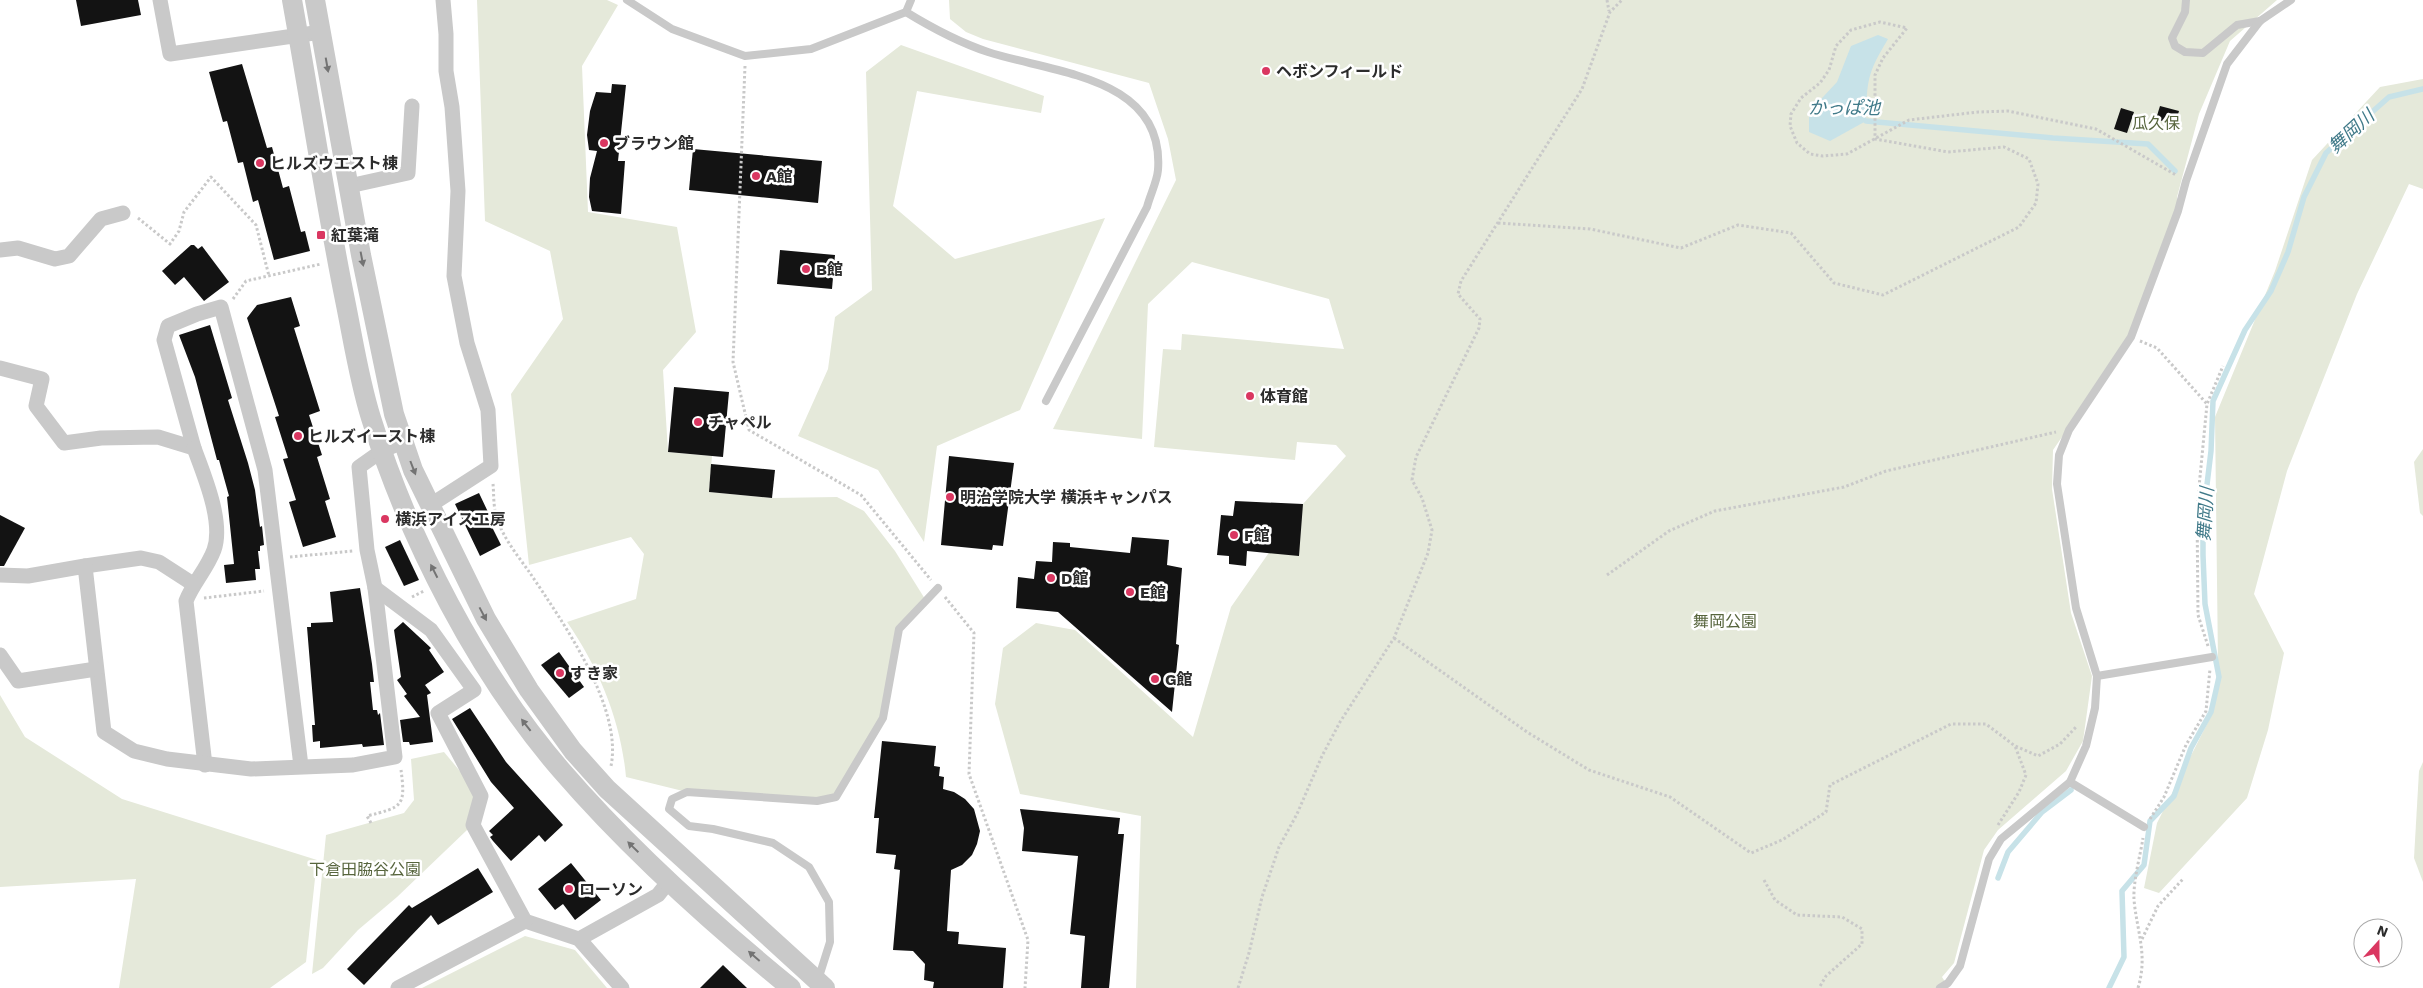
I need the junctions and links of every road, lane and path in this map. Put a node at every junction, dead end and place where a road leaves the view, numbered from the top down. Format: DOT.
graph roads {
  1 [pos="160,0"];
  2 [pos="292,0"];
  3 [pos="315,0"];
  4 [pos="443,0"];
  5 [pos="627,0"];
  6 [pos="911,0"];
  7 [pos="1607,0"];
  8 [pos="1622,0"];
  9 [pos="2186,0"];
  10 [pos="2291,0"];
  11 [pos="906,12"];
  12 [pos="1610,12"];
  13 [pos="2260,21"];
  14 [pos="321,32"];
  15 [pos="299,36"];
  16 [pos="745,56"];
  17 [pos="412,106"];
  18 [pos="1875,139"];
  19 [pos="2186,180"];
  20 [pos="349,186"];
  21 [pos="123,213"];
  22 [pos="1498,223"];
  23 [pos="0,250"];
  24 [pos="337,261"];
  25 [pos="269,276"];
  26 [pos="221,308"];
  27 [pos="2130,337"];
  28 [pos="2223,366"];
  29 [pos="0,368"];
  30 [pos="1046,402"];
  31 [pos="2207,404"];
  32 [pos="2069,430"];
  33 [pos="403,442"];
  34 [pos="194,448"];
  35 [pos="383,450"];
  36 [pos="491,466"];
  37 [pos="430,506"];
  38 [pos="367,550"];
  39 [pos="276,558"];
  40 [pos="84,566"];
  41 [pos="0,575"];
  42 [pos="1607,575"];
  43 [pos="440,583"];
  44 [pos="193,584"];
  45 [pos="280,588"];
  46 [pos="375,588"];
  47 [pos="938,588"];
  48 [pos="186,601"];
  49 [pos="398,604"];
  50 [pos="1394,638"];
  51 [pos="0,655"];
  52 [pos="2212,657"];
  53 [pos="96,669"];
  54 [pos="2097,676"];
  55 [pos="2060,744"];
  56 [pos="2015,746"];
  57 [pos="395,756"];
  58 [pos="205,765"];
  59 [pos="301,766"];
  60 [pos="2070,782"];
  61 [pos="607,789"];
  62 [pos="371,823"];
  63 [pos="2144,827"];
  64 [pos="1989,859"];
  65 [pos="2183,879"];
  66 [pos="1764,880"];
  67 [pos="669,882"];
  68 [pos="526,921"];
  69 [pos="579,939"];
  70 [pos="2142,940"];
  71 [pos="819,986"];
  72 [pos="398,988"];
  73 [pos="622,988"];
  74 [pos="791,988"];
  75 [pos="1025,988"];
  76 [pos="1238,988"];
  77 [pos="1819,988"];
  78 [pos="1940,988"];
  79 [pos="2138,988"];
  1 -- 15 [label="street"];
  2 -- 15 [label="street"];
  3 -- 14 [label="street"];
  4 -- 36 [label="street"];
  5 -- 16 [label="lane"];
  6 -- 11 [label="lane"];
  7 -- 12 [label="path"];
  8 -- 12 [label="path"];
  9 -- 13 [label="lane"];
  10 -- 13 [label="lane"];
  11 -- 16 [label="lane"];
  11 -- 30 [label="lane"];
  12 -- 22 [label="path"];
  13 -- 19 [label="lane"];
  14 -- 15 [label="street"];
  14 -- 20 [label="street, one-way"];
  15 -- 24 [label="street"];
  16 -- 47 [label="path"];
  17 -- 20 [label="street"];
  18 -- 18 [label="path"];
  18 -- 19 [label="path"];
  18 -- 22 [label="path"];
  19 -- 27 [label="lane"];
  20 -- 33 [label="street, one-way"];
  21 -- 23 [label="street"];
  21 -- 25 [label="path"];
  22 -- 50 [label="path"];
  24 -- 25 [label="path"];
  24 -- 35 [label="street"];
  25 -- 26 [label="path"];
  26 -- 34 [label="street"];
  26 -- 39 [label="street"];
  27 -- 31 [label="path"];
  27 -- 32 [label="lane"];
  28 -- 31 [label="path"];
  29 -- 34 [label="street"];
  31 -- 52 [label="path"];
  32 -- 42 [label="path"];
  32 -- 54 [label="lane"];
  33 -- 35 [label="street"];
  33 -- 37 [label="street, one-way"];
  34 -- 44 [label="street"];
  35 -- 38 [label="street"];
  43 -- 35 [label="street, one-way"];
  36 -- 37 [label="street"];
  36 -- 61 [label="path"];
  37 -- 61 [label="street, one-way"];
  38 -- 39 [label="path"];
  38 -- 46 [label="street"];
  39 -- 45 [label="street"];
  40 -- 41 [label="street"];
  40 -- 44 [label="street"];
  40 -- 53 [label="street"];
  43 -- 49 [label="path"];
  67 -- 43 [label="street, one-way"];
  44 -- 48 [label="street"];
  45 -- 48 [label="path"];
  45 -- 59 [label="street"];
  46 -- 49 [label="street"];
  46 -- 57 [label="street"];
  47 -- 71 [label="lane"];
  47 -- 75 [label="path"];
  48 -- 58 [label="street"];
  49 -- 68 [label="street"];
  50 -- 56 [label="path"];
  50 -- 76 [label="path"];
  51 -- 53 [label="street"];
  52 -- 54 [label="lane"];
  52 -- 63 [label="path"];
  53 -- 58 [label="street"];
  54 -- 60 [label="lane"];
  55 -- 56 [label="path"];
  56 -- 64 [label="path"];
  57 -- 59 [label="street"];
  57 -- 62 [label="path"];
  58 -- 59 [label="street"];
  60 -- 63 [label="lane"];
  60 -- 64 [label="lane"];
  61 -- 71 [label="street"];
  63 -- 70 [label="path"];
  64 -- 78 [label="lane"];
  65 -- 70 [label="path"];
  66 -- 77 [label="path"];
  67 -- 69 [label="street"];
  74 -- 67 [label="street, one-way"];
  68 -- 69 [label="street"];
  68 -- 72 [label="street"];
  69 -- 73 [label="street"];
  70 -- 79 [label="path"];
}
